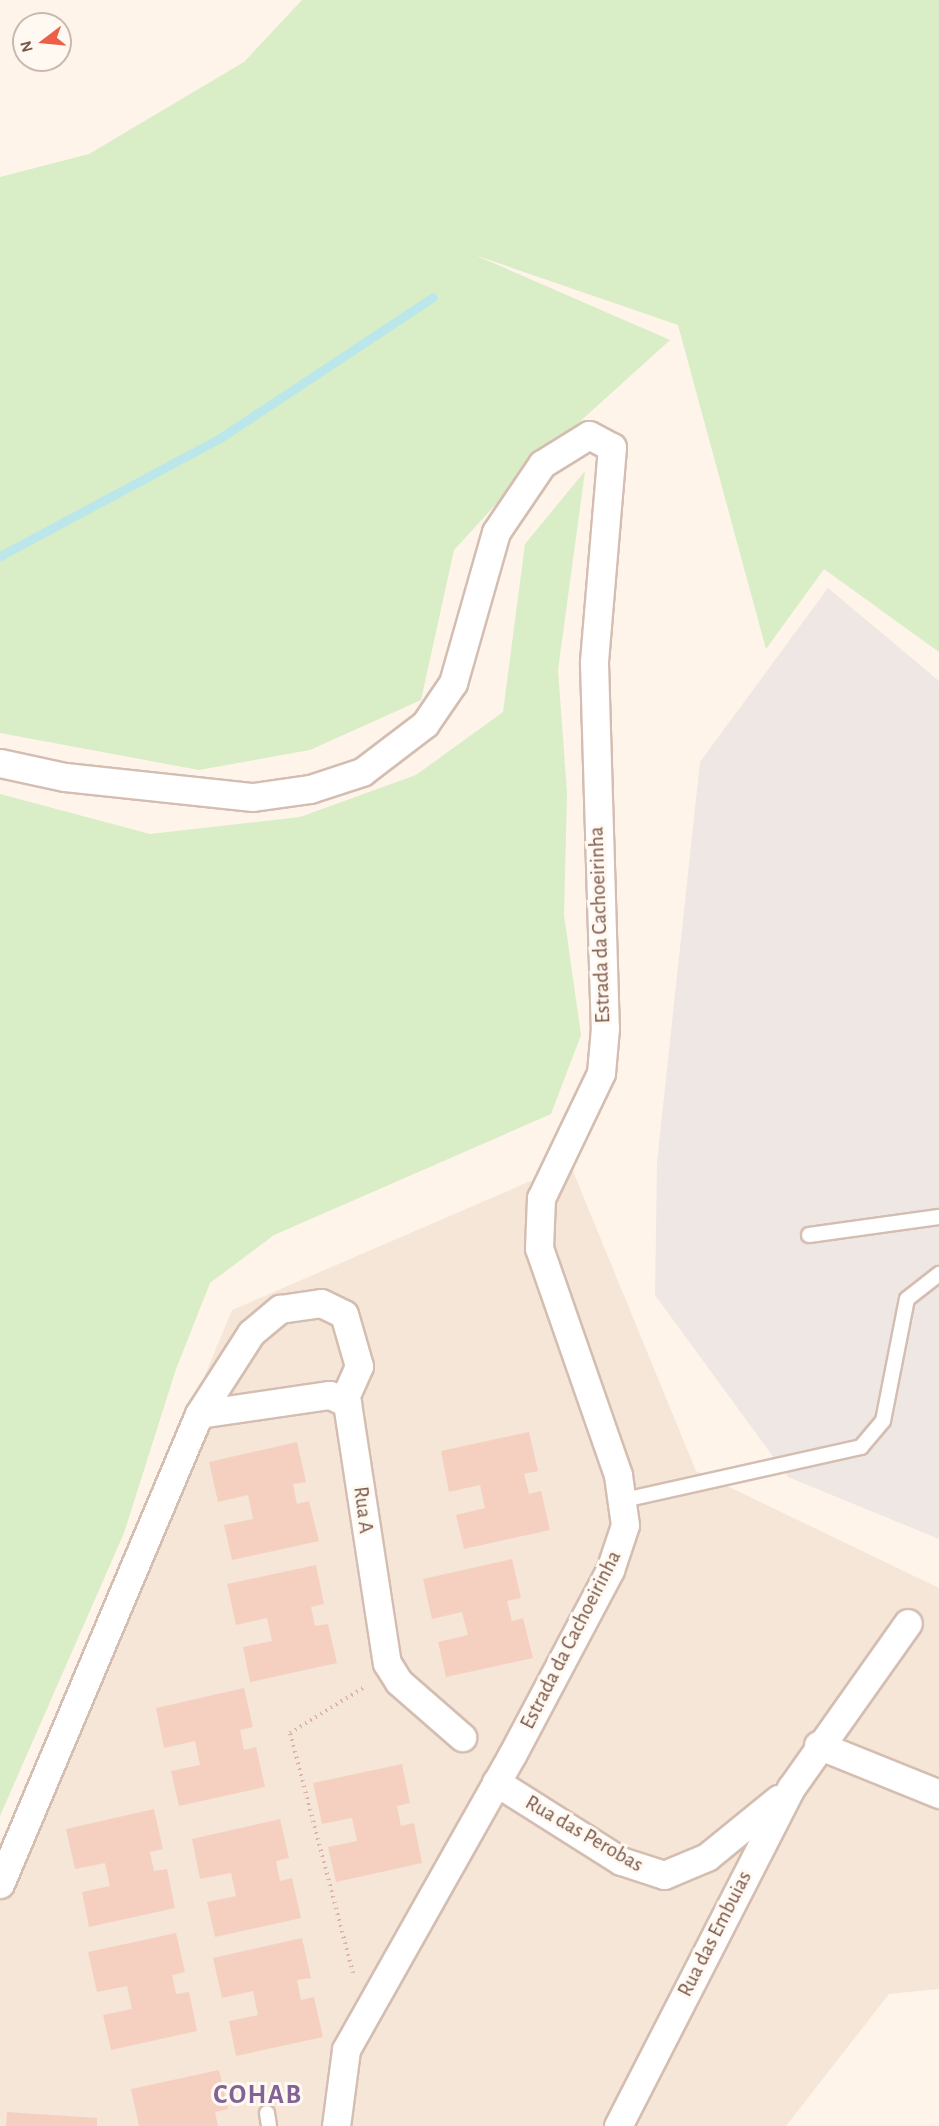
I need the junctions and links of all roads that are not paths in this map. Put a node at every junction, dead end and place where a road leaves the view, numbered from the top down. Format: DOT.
graph roads {
  1 [pos="0,762"];
  2 [pos="939,1217"];
  3 [pos="809,1235"];
  4 [pos="939,1274"];
  5 [pos="344,1399"];
  6 [pos="199,1414"];
  7 [pos="624,1500"];
  8 [pos="908,1623"];
  9 [pos="462,1737"];
  10 [pos="818,1745"];
  11 [pos="496,1782"];
  12 [pos="791,1788"];
  13 [pos="939,1794"];
  14 [pos="0,1884"];
  15 [pos="336,2126"];
  16 [pos="618,2126"];
  1 -- 7 [label="street, Estrada da Cachoeirinha"];
  2 -- 3 [label="lane"];
  4 -- 7 [label="lane"];
  5 -- 6 [label="street"];
  5 -- 6 [label="street"];
  5 -- 9 [label="street, Rua A"];
  6 -- 14 [label="street"];
  7 -- 11 [label="street, Estrada da Cachoeirinha"];
  8 -- 10 [label="street, Rua das Embuias"];
  10 -- 12 [label="street, Rua das Embuias"];
  10 -- 13 [label="street"];
  11 -- 12 [label="street, Rua das Perobas"];
  11 -- 15 [label="street, Estrada da Cachoeirinha"];
  12 -- 16 [label="street, Rua das Embuias"];
}
